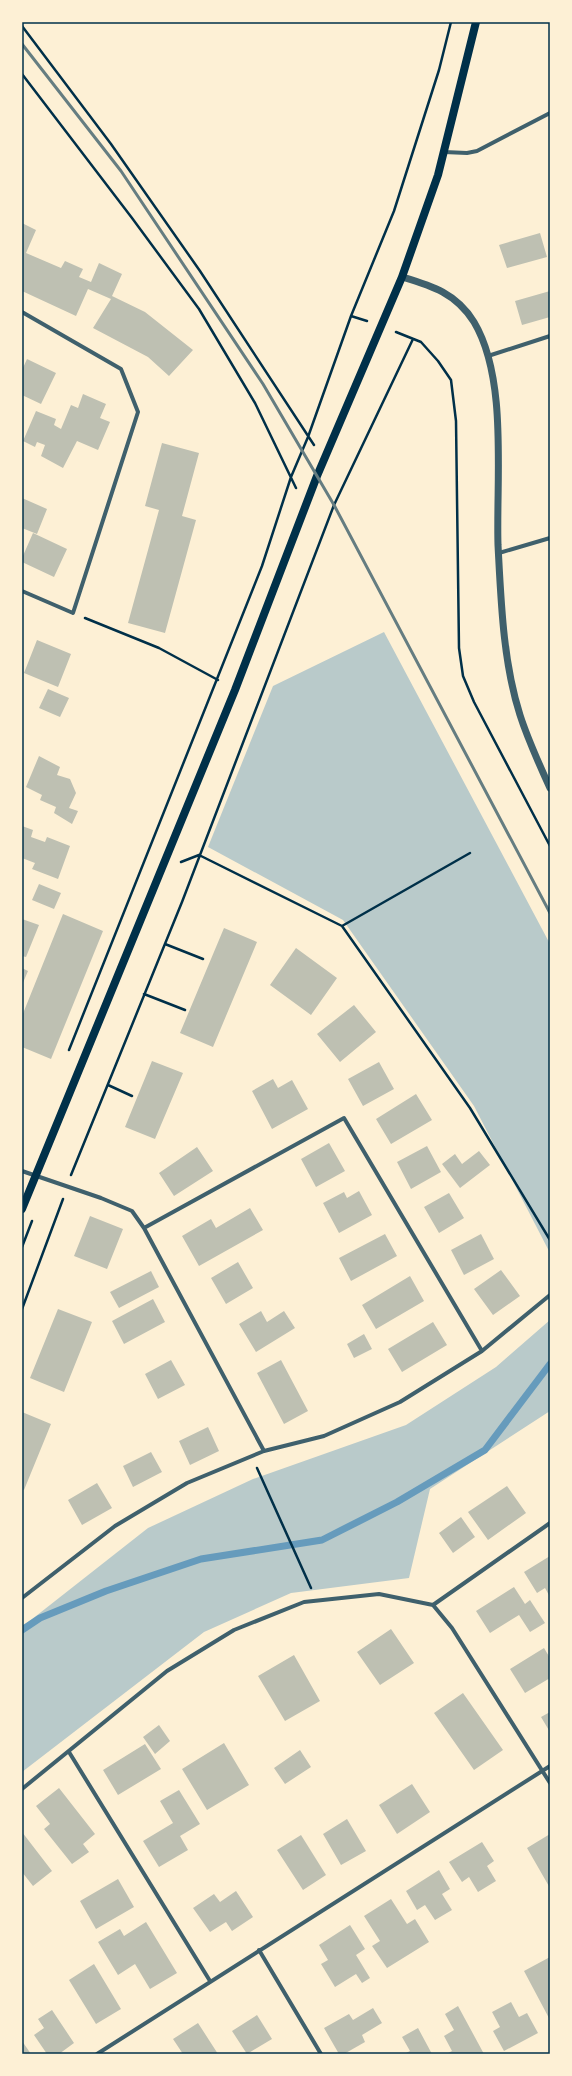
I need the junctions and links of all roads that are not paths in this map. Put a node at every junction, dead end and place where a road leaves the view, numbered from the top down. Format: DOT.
graph roads {
  1 [pos="476,22"];
  2 [pos="550,113"];
  3 [pos="444,152"];
  4 [pos="402,277"];
  5 [pos="22,312"];
  6 [pos="550,336"];
  7 [pos="488,356"];
  8 [pos="550,538"];
  9 [pos="499,553"];
  10 [pos="22,591"];
  11 [pos="550,788"];
  12 [pos="22,1171"];
  13 [pos="36,1175"];
  14 [pos="22,1209"];
  15 [pos="144,1228"];
  16 [pos="550,1296"];
  17 [pos="482,1351"];
  18 [pos="264,1451"];
  19 [pos="550,1523"];
  20 [pos="22,1598"];
  21 [pos="434,1605"];
  22 [pos="69,1752"];
  23 [pos="550,1766"];
  24 [pos="543,1771"];
  25 [pos="550,1784"];
  26 [pos="22,1789"];
  27 [pos="259,1950"];
  28 [pos="210,1981"];
  29 [pos="97,2054"];
  30 [pos="321,2054"];
  1 -- 3 [label="main road"];
  2 -- 3 [label="street"];
  3 -- 4 [label="main road"];
  4 -- 7 [label="street"];
  4 -- 13 [label="main road"];
  5 -- 10 [label="street"];
  6 -- 7 [label="street"];
  7 -- 9 [label="street"];
  8 -- 9 [label="street"];
  9 -- 11 [label="street"];
  12 -- 13 [label="street"];
  13 -- 14 [label="main road"];
  13 -- 15 [label="street"];
  15 -- 17 [label="street"];
  15 -- 18 [label="street"];
  16 -- 17 [label="street"];
  17 -- 18 [label="street"];
  18 -- 20 [label="street"];
  19 -- 21 [label="street"];
  21 -- 22 [label="street"];
  21 -- 24 [label="street"];
  22 -- 26 [label="street"];
  22 -- 28 [label="street"];
  23 -- 24 [label="street"];
  24 -- 25 [label="street"];
  24 -- 27 [label="street"];
  27 -- 28 [label="street"];
  27 -- 30 [label="street"];
  28 -- 29 [label="street"];
}
